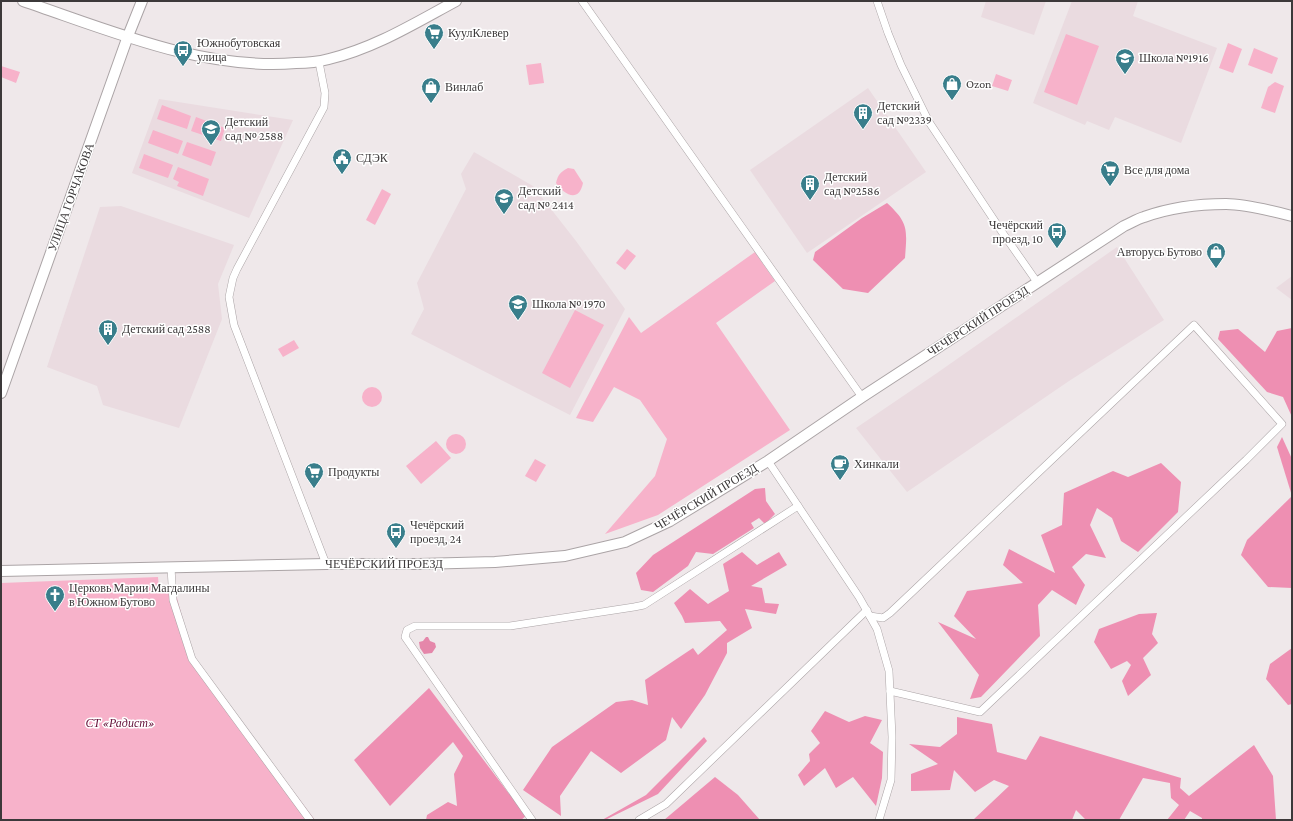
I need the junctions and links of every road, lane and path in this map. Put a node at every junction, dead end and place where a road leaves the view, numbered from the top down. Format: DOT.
graph roads {
  1 [pos="23,1"];
  2 [pos="142,1"];
  3 [pos="456,1"];
  4 [pos="582,1"];
  5 [pos="877,1"];
  6 [pos="128,36"];
  7 [pos="319,62"];
  8 [pos="1292,216"];
  9 [pos="1038,282"];
  10 [pos="1,393"];
  11 [pos="862,397"];
  12 [pos="768,461"];
  13 [pos="798,506"];
  14 [pos="326,564"];
  15 [pos="171,568"];
  16 [pos="1,572"];
  17 [pos="868,613"];
  18 [pos="890,691"];
  19 [pos="310,820"];
  20 [pos="532,820"];
  21 [pos="639,820"];
  22 [pos="879,820"];
  1 -- 6 [label="main road"];
  2 -- 6 [label="main road, УЛИЦА ГОРЧАКОВА"];
  3 -- 7 [label="main road"];
  4 -- 11 [label="street"];
  5 -- 9 [label="street"];
  6 -- 7 [label="main road"];
  6 -- 10 [label="main road, УЛИЦА ГОРЧАКОВА"];
  7 -- 14 [label="street"];
  8 -- 9 [label="main road, ЧЕЧЁРСКИЙ ПРОЕЗД"];
  9 -- 11 [label="main road, ЧЕЧЁРСКИЙ ПРОЕЗД"];
  11 -- 12 [label="main road, ЧЕЧЁРСКИЙ ПРОЕЗД"];
  12 -- 13 [label="street"];
  12 -- 14 [label="main road, ЧЕЧЁРСКИЙ ПРОЕЗД"];
  13 -- 17 [label="street"];
  13 -- 20 [label="street"];
  14 -- 15 [label="main road, ЧЕЧЁРСКИЙ ПРОЕЗД"];
  15 -- 16 [label="main road, ЧЕЧЁРСКИЙ ПРОЕЗД"];
  15 -- 19 [label="street"];
  17 -- 18 [label="street"];
  17 -- 18 [label="street"];
  17 -- 21 [label="street"];
  18 -- 22 [label="street"];
}
